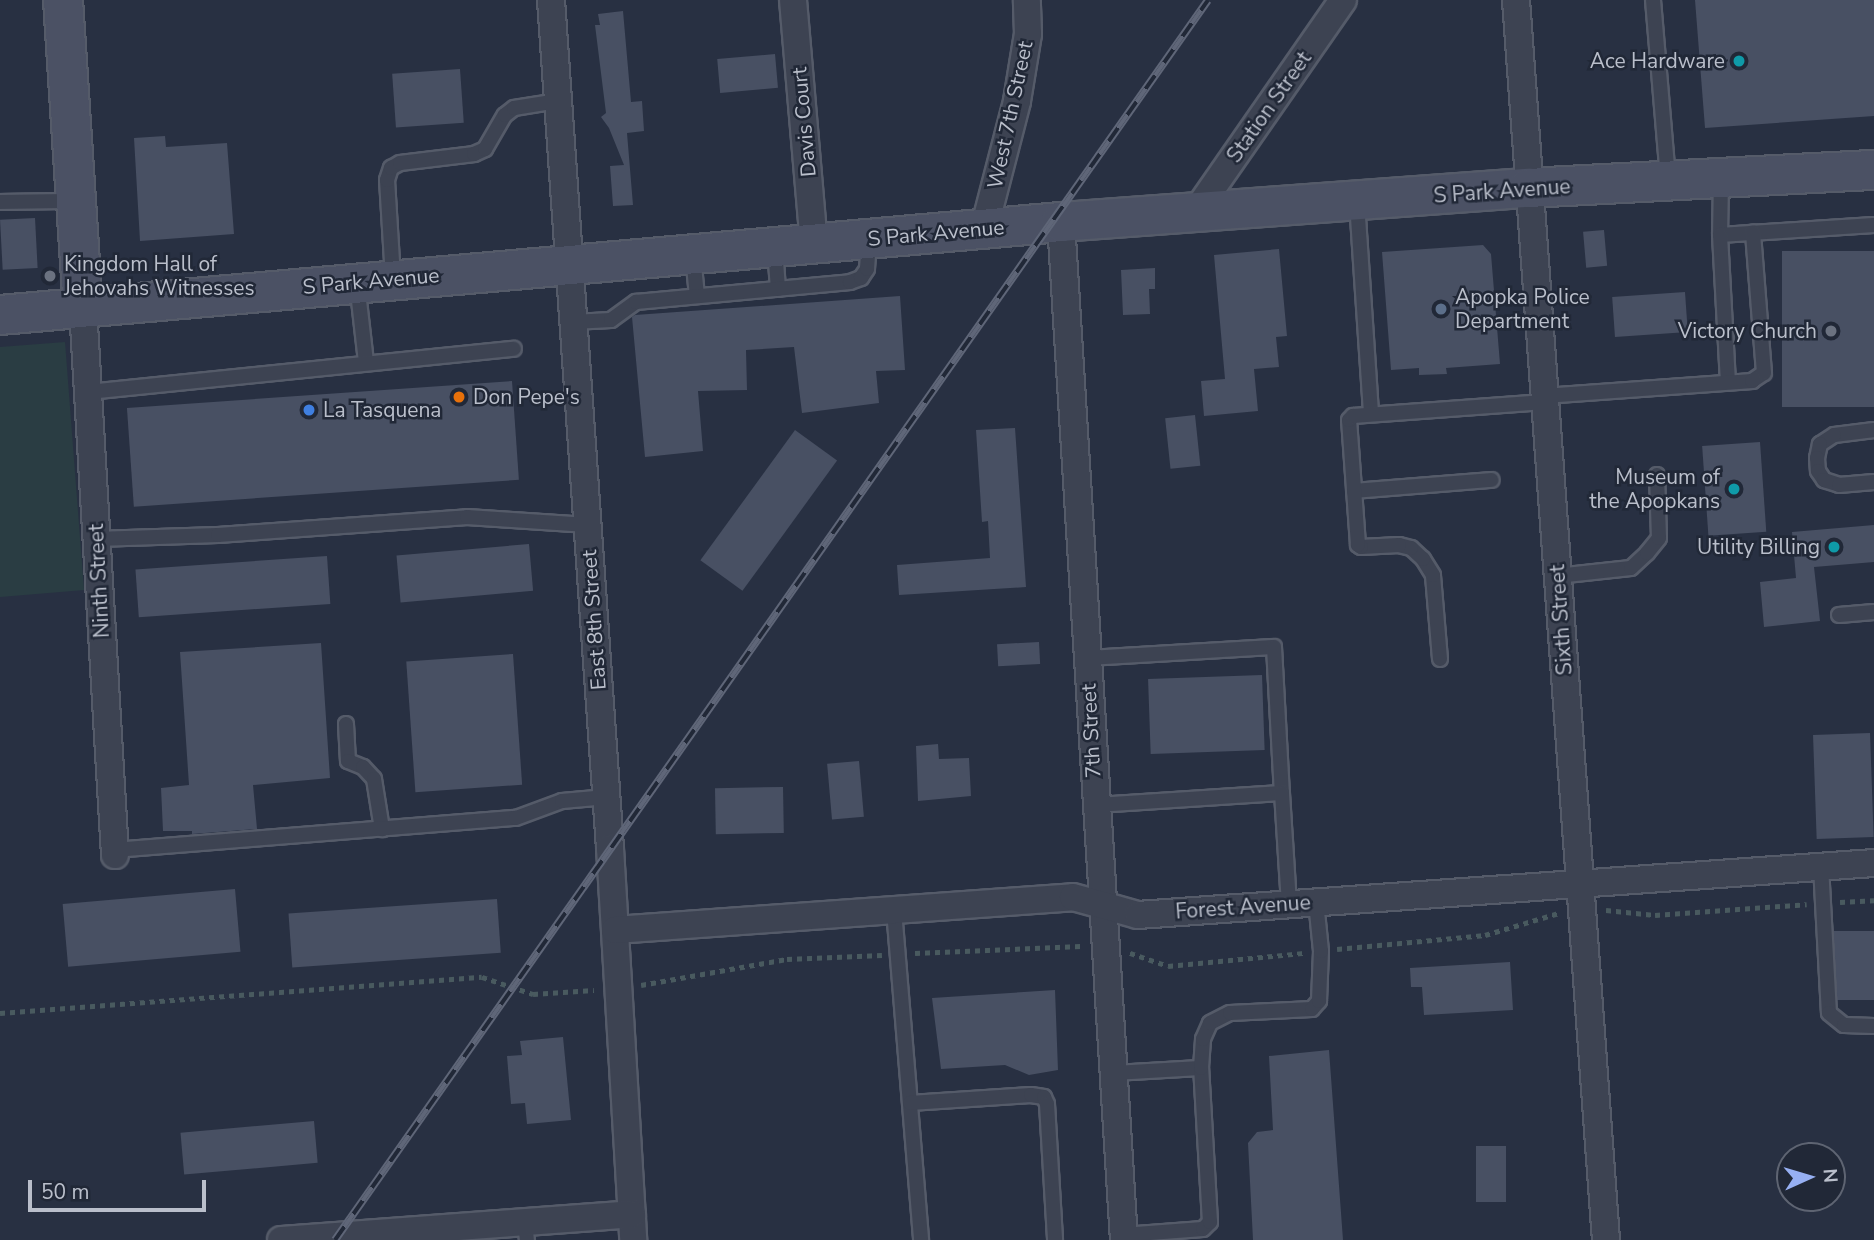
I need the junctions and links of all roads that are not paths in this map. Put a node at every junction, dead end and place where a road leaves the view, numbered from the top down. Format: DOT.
graph roads {
  1 [pos="63,0"];
  2 [pos="551,0"];
  3 [pos="1027,0"];
  4 [pos="1343,0"];
  5 [pos="1516,0"];
  6 [pos="1653,0"];
  7 [pos="800,1"];
  8 [pos="558,101"];
  9 [pos="1874,170"];
  10 [pos="1721,179"];
  11 [pos="1668,181"];
  12 [pos="1528,188"];
  13 [pos="76,201"];
  14 [pos="1357,201"];
  15 [pos="0,202"];
  16 [pos="1195,213"];
  17 [pos="1061,222"];
  18 [pos="1874,225"];
  19 [pos="984,229"];
  20 [pos="1754,232"];
  21 [pos="1720,235"];
  22 [pos="869,239"];
  23 [pos="814,244"];
  24 [pos="775,247"];
  25 [pos="692,253"];
  26 [pos="569,262"];
  27 [pos="375,281"];
  28 [pos="778,289"];
  29 [pos="697,296"];
  30 [pos="83,307"];
  31 [pos="0,314"];
  32 [pos="573,323"];
  33 [pos="514,349"];
  34 [pos="366,362"];
  35 [pos="1728,382"];
  36 [pos="88,392"];
  37 [pos="1544,399"];
  38 [pos="1371,414"];
  39 [pos="1874,430"];
  40 [pos="1657,475"];
  41 [pos="1492,480"];
  42 [pos="1874,482"];
  43 [pos="1354,491"];
  44 [pos="588,525"];
  45 [pos="96,539"];
  46 [pos="1557,576"];
  47 [pos="1874,612"];
  48 [pos="1839,615"];
  49 [pos="1087,658"];
  50 [pos="1440,659"];
  51 [pos="346,724"];
  52 [pos="1282,793"];
  53 [pos="607,797"];
  54 [pos="1096,805"];
  55 [pos="382,829"];
  56 [pos="114,852"];
  57 [pos="1874,863"];
  58 [pos="1821,866"];
  59 [pos="1581,882"];
  60 [pos="1316,902"];
  61 [pos="1102,904"];
  62 [pos="1289,904"];
  63 [pos="894,910"];
  64 [pos="615,930"];
  65 [pos="1874,1026"];
  66 [pos="1201,1068"];
  67 [pos="1113,1073"];
  68 [pos="910,1103"];
  69 [pos="632,1227"];
  70 [pos="526,1231"];
  71 [pos="1123,1238"];
  72 [pos="281,1240"];
  73 [pos="921,1240"];
  74 [pos="1055,1240"];
  75 [pos="1606,1240"];
  1 -- 13 [label="main road"];
  2 -- 8 [label="street, East 8th Street"];
  3 -- 19 [label="street, West 7th Street"];
  4 -- 16 [label="street, Station Street"];
  5 -- 12 [label="street, Sixth Street"];
  6 -- 11 [label="lane"];
  7 -- 23 [label="street, Davis Court"];
  8 -- 26 [label="street, East 8th Street"];
  8 -- 27 [label="lane"];
  9 -- 10 [label="main road, S Park Avenue"];
  10 -- 11 [label="main road, S Park Avenue"];
  10 -- 21 [label="lane"];
  11 -- 12 [label="main road, S Park Avenue"];
  12 -- 14 [label="main road, S Park Avenue"];
  12 -- 37 [label="street, Sixth Street"];
  13 -- 15 [label="lane"];
  13 -- 30 [label="main road"];
  14 -- 16 [label="main road, S Park Avenue"];
  14 -- 38 [label="lane"];
  16 -- 17 [label="main road, S Park Avenue"];
  17 -- 19 [label="main road, S Park Avenue"];
  17 -- 49 [label="street, 7th Street"];
  18 -- 20 [label="lane"];
  19 -- 22 [label="main road, S Park Avenue"];
  20 -- 21 [label="lane"];
  20 -- 35 [label="lane"];
  21 -- 35 [label="lane"];
  22 -- 23 [label="main road, S Park Avenue"];
  22 -- 28 [label="lane"];
  23 -- 24 [label="main road, S Park Avenue"];
  24 -- 25 [label="main road, S Park Avenue"];
  24 -- 28 [label="lane"];
  25 -- 26 [label="main road, S Park Avenue"];
  25 -- 29 [label="lane"];
  26 -- 27 [label="main road, S Park Avenue"];
  26 -- 32 [label="street, East 8th Street"];
  27 -- 30 [label="main road, S Park Avenue"];
  27 -- 34 [label="lane"];
  28 -- 29 [label="lane"];
  29 -- 32 [label="lane"];
  30 -- 31 [label="main road, S Park Avenue"];
  30 -- 36 [label="street, Ninth Street"];
  32 -- 44 [label="street, East 8th Street"];
  33 -- 34 [label="lane"];
  34 -- 36 [label="lane"];
  35 -- 37 [label="lane"];
  36 -- 45 [label="street, Ninth Street"];
  37 -- 38 [label="lane"];
  37 -- 46 [label="street, Sixth Street"];
  38 -- 43 [label="lane"];
  39 -- 42 [label="lane"];
  40 -- 46 [label="lane"];
  41 -- 43 [label="lane"];
  43 -- 50 [label="lane"];
  44 -- 45 [label="lane"];
  44 -- 53 [label="street, East 8th Street"];
  45 -- 56 [label="street, Ninth Street"];
  46 -- 59 [label="street, Sixth Street"];
  47 -- 48 [label="lane"];
  49 -- 52 [label="lane"];
  49 -- 54 [label="street, 7th Street"];
  51 -- 55 [label="lane"];
  52 -- 54 [label="lane"];
  52 -- 62 [label="lane"];
  53 -- 55 [label="lane"];
  53 -- 64 [label="street, East 8th Street"];
  54 -- 61 [label="street, 7th Street"];
  55 -- 56 [label="lane"];
  57 -- 58 [label="street, Forest Avenue"];
  58 -- 59 [label="street, Forest Avenue"];
  58 -- 65 [label="lane"];
  59 -- 60 [label="street, Forest Avenue"];
  59 -- 75 [label="street, Sixth Street"];
  60 -- 62 [label="street, Forest Avenue"];
  60 -- 66 [label="lane"];
  61 -- 62 [label="street, Forest Avenue"];
  61 -- 63 [label="street, Forest Avenue"];
  61 -- 67 [label="street, 7th Street"];
  63 -- 64 [label="street, Forest Avenue"];
  63 -- 68 [label="lane"];
  64 -- 69 [label="street, East 8th Street"];
  66 -- 67 [label="lane"];
  66 -- 71 [label="lane"];
  67 -- 71 [label="street, 7th Street"];
  68 -- 73 [label="lane"];
  68 -- 74 [label="lane"];
  69 -- 70 [label="street"];
  70 -- 72 [label="street"];
}
